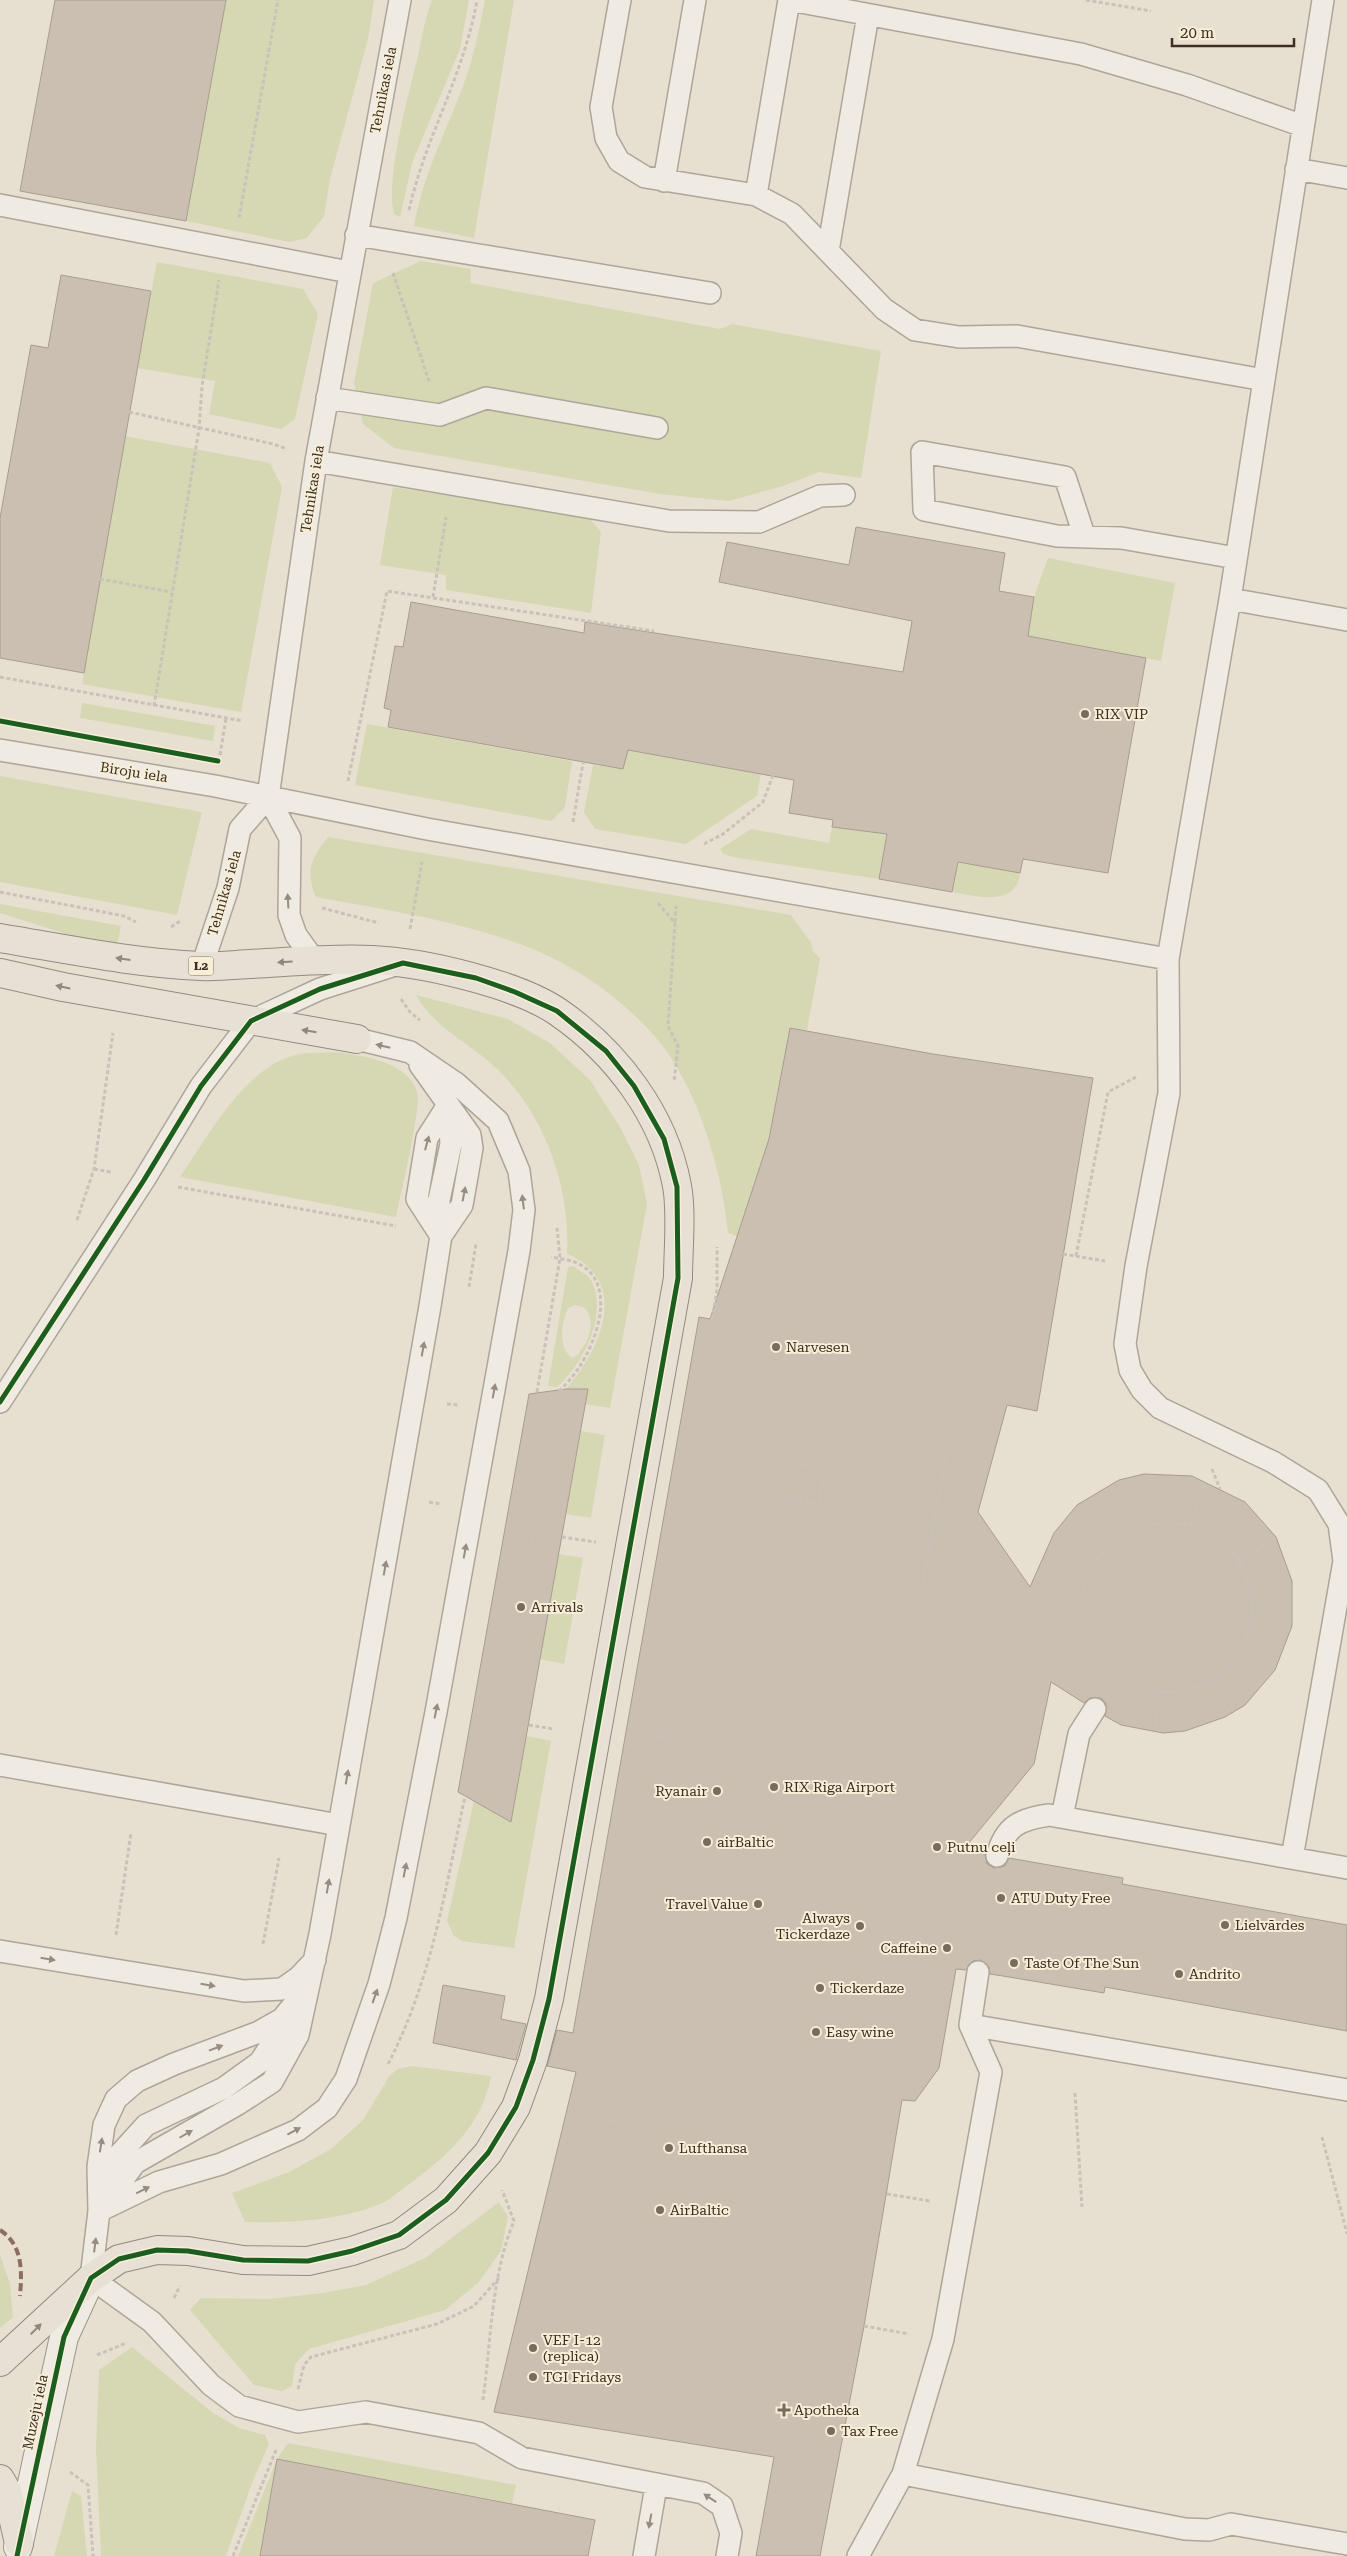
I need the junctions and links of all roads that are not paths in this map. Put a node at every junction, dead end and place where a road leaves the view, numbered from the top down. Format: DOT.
graph roads {
  1 [pos="400,0"];
  2 [pos="620,0"];
  3 [pos="695,0"];
  4 [pos="790,0"];
  5 [pos="1323,0"];
  6 [pos="868,15"];
  7 [pos="1303,126"];
  8 [pos="1296,169"];
  9 [pos="1347,178"];
  10 [pos="664,181"];
  11 [pos="756,195"];
  12 [pos="0,205"];
  13 [pos="356,234"];
  14 [pos="828,251"];
  15 [pos="349,272"];
  16 [pos="710,293"];
  17 [pos="1264,380"];
  18 [pos="327,398"];
  19 [pos="657,428"];
  20 [pos="316,461"];
  21 [pos="844,495"];
  22 [pos="1084,535"];
  23 [pos="1236,558"];
  24 [pos="1230,598"];
  25 [pos="1347,620"];
  26 [pos="0,750"];
  27 [pos="268,797"];
  28 [pos="0,938"];
  29 [pos="1168,959"];
  30 [pos="314,960"];
  31 [pos="403,963"];
  32 [pos="202,966"];
  33 [pos="0,973"];
  34 [pos="251,1022"];
  35 [pos="357,1039"];
  36 [pos="410,1052"];
  37 [pos="448,1105"];
  38 [pos="441,1236"];
  39 [pos="0,1402"];
  40 [pos="1095,1710"];
  41 [pos="0,1765"];
  42 [pos="1062,1817"];
  43 [pos="339,1824"];
  44 [pos="997,1856"];
  45 [pos="1292,1858"];
  46 [pos="1347,1868"];
  47 [pos="0,1951"];
  48 [pos="315,1960"];
  49 [pos="978,1972"];
  50 [pos="310,1984"];
  51 [pos="970,2024"];
  52 [pos="1347,2090"];
  53 [pos="100,2211"];
  54 [pos="91,2278"];
  55 [pos="0,2362"];
  56 [pos="903,2474"];
  57 [pos="0,2479"];
  58 [pos="656,2486"];
  59 [pos="1347,2544"];
  60 [pos="18,2550"];
  61 [pos="644,2556"];
  62 [pos="727,2556"];
  63 [pos="858,2556"];
  1 -- 13 [label="lane, Tehnikas iela"];
  2 -- 10 [label="lane"];
  3 -- 10 [label="lane"];
  4 -- 6 [label="lane"];
  4 -- 11 [label="lane"];
  5 -- 7 [label="lane"];
  6 -- 7 [label="lane"];
  6 -- 14 [label="lane"];
  7 -- 8 [label="lane"];
  8 -- 9 [label="lane"];
  8 -- 17 [label="lane"];
  10 -- 11 [label="lane"];
  11 -- 14 [label="lane"];
  12 -- 15 [label="lane"];
  13 -- 15 [label="lane, Tehnikas iela"];
  13 -- 16 [label="lane"];
  14 -- 17 [label="lane"];
  15 -- 18 [label="lane, Tehnikas iela"];
  17 -- 23 [label="lane"];
  18 -- 19 [label="lane"];
  18 -- 20 [label="lane, Tehnikas iela"];
  20 -- 21 [label="lane"];
  20 -- 27 [label="lane, Tehnikas iela"];
  22 -- 22 [label="lane"];
  22 -- 23 [label="lane"];
  23 -- 24 [label="lane"];
  24 -- 25 [label="lane"];
  24 -- 29 [label="lane"];
  26 -- 27 [label="lane, Biroju iela"];
  27 -- 29 [label="lane, Biroju iela"];
  30 -- 27 [label="lane, one-way"];
  27 -- 32 [label="lane, Tehnikas iela"];
  32 -- 28 [label="main road, L2, one-way"];
  29 -- 45 [label="lane"];
  30 -- 31 [label="main road, L2"];
  30 -- 32 [label="main road, L2, one-way"];
  31 -- 34 [label="lane"];
  31 -- 54 [label="main road"];
  34 -- 33 [label="main road, one-way"];
  35 -- 34 [label="main road, one-way"];
  34 -- 39 [label="lane"];
  36 -- 35 [label="lane, one-way"];
  36 -- 37 [label="lane"];
  53 -- 36 [label="lane, one-way"];
  38 -- 37 [label="lane, one-way"];
  38 -- 37 [label="lane, one-way"];
  43 -- 38 [label="lane, one-way"];
  40 -- 42 [label="lane"];
  41 -- 43 [label="lane"];
  42 -- 44 [label="lane"];
  42 -- 45 [label="lane"];
  48 -- 43 [label="lane, one-way"];
  45 -- 46 [label="lane"];
  47 -- 48 [label="lane, one-way"];
  48 -- 50 [label="lane"];
  49 -- 51 [label="lane"];
  53 -- 50 [label="lane, one-way"];
  53 -- 50 [label="lane, one-way"];
  51 -- 52 [label="lane"];
  51 -- 56 [label="lane"];
  54 -- 53 [label="lane, one-way"];
  55 -- 54 [label="main road, one-way"];
  54 -- 58 [label="lane"];
  54 -- 60 [label="street, Muzeju iela"];
  56 -- 59 [label="lane"];
  56 -- 63 [label="lane"];
  57 -- 60 [label="main road"];
  58 -- 61 [label="lane, one-way"];
  62 -- 58 [label="lane, one-way"];
}
